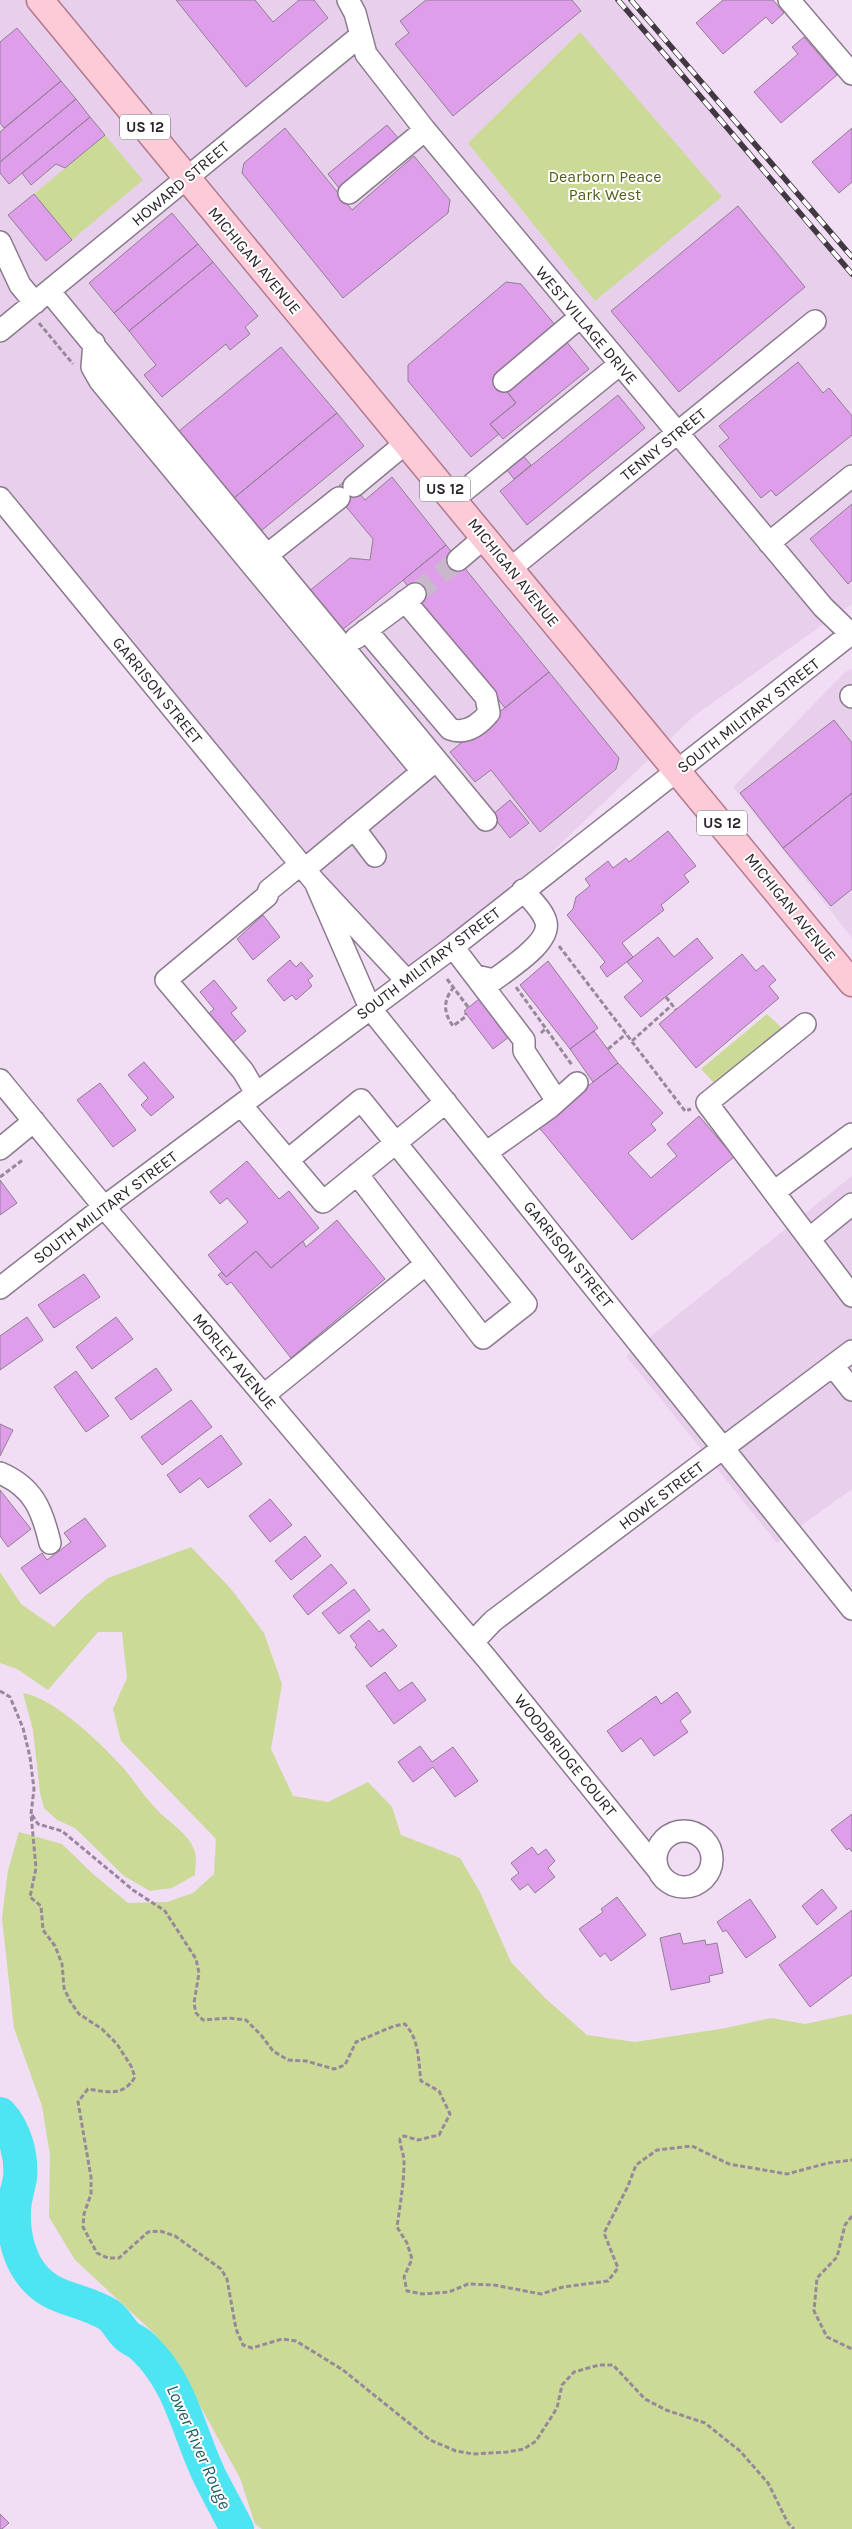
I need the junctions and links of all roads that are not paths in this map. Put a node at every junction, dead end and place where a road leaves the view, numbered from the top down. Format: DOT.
graph roads {
  1 [pos="40,0"];
  2 [pos="348,0"];
  3 [pos="788,0"];
  4 [pos="360,36"];
  5 [pos="852,74"];
  6 [pos="425,130"];
  7 [pos="187,178"];
  8 [pos="349,193"];
  9 [pos="0,242"];
  10 [pos="42,297"];
  11 [pos="580,317"];
  12 [pos="815,321"];
  13 [pos="0,331"];
  14 [pos="94,343"];
  15 [pos="620,364"];
  16 [pos="504,381"];
  17 [pos="677,432"];
  18 [pos="407,442"];
  19 [pos="852,476"];
  20 [pos="0,498"];
  21 [pos="454,499"];
  22 [pos="485,537"];
  23 [pos="769,543"];
  24 [pos="267,555"];
  25 [pos="458,560"];
  26 [pos="511,568"];
  27 [pos="366,630"];
  28 [pos="852,634"];
  29 [pos="344,648"];
  30 [pos="429,766"];
  31 [pos="678,770"];
  32 [pos="486,820"];
  33 [pos="354,828"];
  34 [pos="375,856"];
  35 [pos="307,872"];
  36 [pos="523,890"];
  37 [pos="453,947"];
  38 [pos="476,976"];
  39 [pos="407,981"];
  40 [pos="852,983"];
  41 [pos="370,1008"];
  42 [pos="805,1024"];
  43 [pos="575,1075"];
  44 [pos="0,1080"];
  45 [pos="248,1099"];
  46 [pos="557,1101"];
  47 [pos="446,1102"];
  48 [pos="34,1121"];
  49 [pos="852,1134"];
  50 [pos="395,1143"];
  51 [pos="0,1149"];
  52 [pos="487,1152"];
  53 [pos="288,1160"];
  54 [pos="357,1174"];
  55 [pos="774,1192"];
  56 [pos="852,1204"];
  57 [pos="104,1207"];
  58 [pos="809,1238"];
  59 [pos="426,1264"];
  60 [pos="0,1288"];
  61 [pos="852,1296"];
  62 [pos="852,1351"];
  63 [pos="833,1366"];
  64 [pos="852,1390"];
  65 [pos="264,1395"];
  66 [pos="723,1448"];
  67 [pos="0,1473"];
  68 [pos="50,1543"];
  69 [pos="852,1609"];
  70 [pos="473,1642"];
  71 [pos="658,1870"];
  1 -- 7 [label="main road, MICHIGAN AVENUE / US 12"];
  2 -- 4 [label="street, WEST VILLAGE DRIVE"];
  3 -- 5 [label="street"];
  4 -- 6 [label="street, WEST VILLAGE DRIVE"];
  4 -- 7 [label="street, HOWARD STREET"];
  6 -- 8 [label="street"];
  6 -- 11 [label="street, WEST VILLAGE DRIVE"];
  7 -- 10 [label="street, HOWARD STREET"];
  7 -- 18 [label="main road, MICHIGAN AVENUE / US 12"];
  9 -- 10 [label="street"];
  10 -- 13 [label="street, HOWARD STREET"];
  10 -- 14 [label="street"];
  11 -- 15 [label="street, WEST VILLAGE DRIVE"];
  11 -- 16 [label="street"];
  12 -- 17 [label="street, TENNY STREET"];
  14 -- 24 [label="street"];
  14 -- 30 [label="street"];
  15 -- 17 [label="street, WEST VILLAGE DRIVE"];
  15 -- 21 [label="street"];
  17 -- 23 [label="street, WEST VILLAGE DRIVE"];
  17 -- 26 [label="street, TENNY STREET"];
  18 -- 21 [label="main road, MICHIGAN AVENUE / US 12"];
  18 -- 24 [label="street"];
  19 -- 23 [label="street"];
  20 -- 35 [label="street, GARRISON STREET"];
  21 -- 22 [label="main road, MICHIGAN AVENUE / US 12"];
  22 -- 25 [label="street"];
  22 -- 26 [label="main road, MICHIGAN AVENUE / US 12"];
  23 -- 28 [label="street, WEST VILLAGE DRIVE"];
  24 -- 29 [label="street"];
  26 -- 31 [label="main road, MICHIGAN AVENUE / US 12"];
  27 -- 27 [label="street"];
  27 -- 29 [label="street"];
  28 -- 31 [label="street, SOUTH MILITARY STREET"];
  29 -- 30 [label="street"];
  30 -- 32 [label="street"];
  30 -- 33 [label="street"];
  31 -- 36 [label="street, SOUTH MILITARY STREET"];
  31 -- 40 [label="main road, MICHIGAN AVENUE / US 12"];
  33 -- 34 [label="street"];
  33 -- 35 [label="street"];
  35 -- 39 [label="street, GARRISON STREET"];
  35 -- 41 [label="street, GARRISON STREET"];
  35 -- 45 [label="street"];
  36 -- 37 [label="street, SOUTH MILITARY STREET"];
  36 -- 38 [label="street"];
  37 -- 38 [label="street"];
  37 -- 39 [label="street, SOUTH MILITARY STREET"];
  38 -- 46 [label="street"];
  39 -- 41 [label="street, SOUTH MILITARY STREET"];
  41 -- 45 [label="street, SOUTH MILITARY STREET"];
  41 -- 47 [label="street, GARRISON STREET"];
  42 -- 55 [label="street"];
  43 -- 46 [label="street"];
  44 -- 48 [label="street, MORLEY AVENUE"];
  45 -- 53 [label="street"];
  45 -- 57 [label="street, SOUTH MILITARY STREET"];
  46 -- 52 [label="street"];
  47 -- 50 [label="street"];
  47 -- 52 [label="street, GARRISON STREET"];
  48 -- 51 [label="street"];
  48 -- 57 [label="street, MORLEY AVENUE"];
  49 -- 55 [label="street"];
  50 -- 53 [label="street"];
  50 -- 54 [label="street"];
  50 -- 59 [label="street"];
  52 -- 66 [label="street, GARRISON STREET"];
  53 -- 54 [label="street"];
  54 -- 59 [label="street"];
  55 -- 58 [label="street"];
  56 -- 58 [label="street"];
  57 -- 60 [label="street, SOUTH MILITARY STREET"];
  57 -- 65 [label="street, MORLEY AVENUE"];
  58 -- 61 [label="street"];
  59 -- 65 [label="street"];
  62 -- 63 [label="street, HOWE STREET"];
  63 -- 64 [label="street"];
  63 -- 66 [label="street, HOWE STREET"];
  65 -- 70 [label="street, MORLEY AVENUE"];
  66 -- 69 [label="street, GARRISON STREET"];
  66 -- 70 [label="street, HOWE STREET"];
  67 -- 68 [label="street"];
  70 -- 71 [label="street, WOODBRIDGE COURT"];
}
